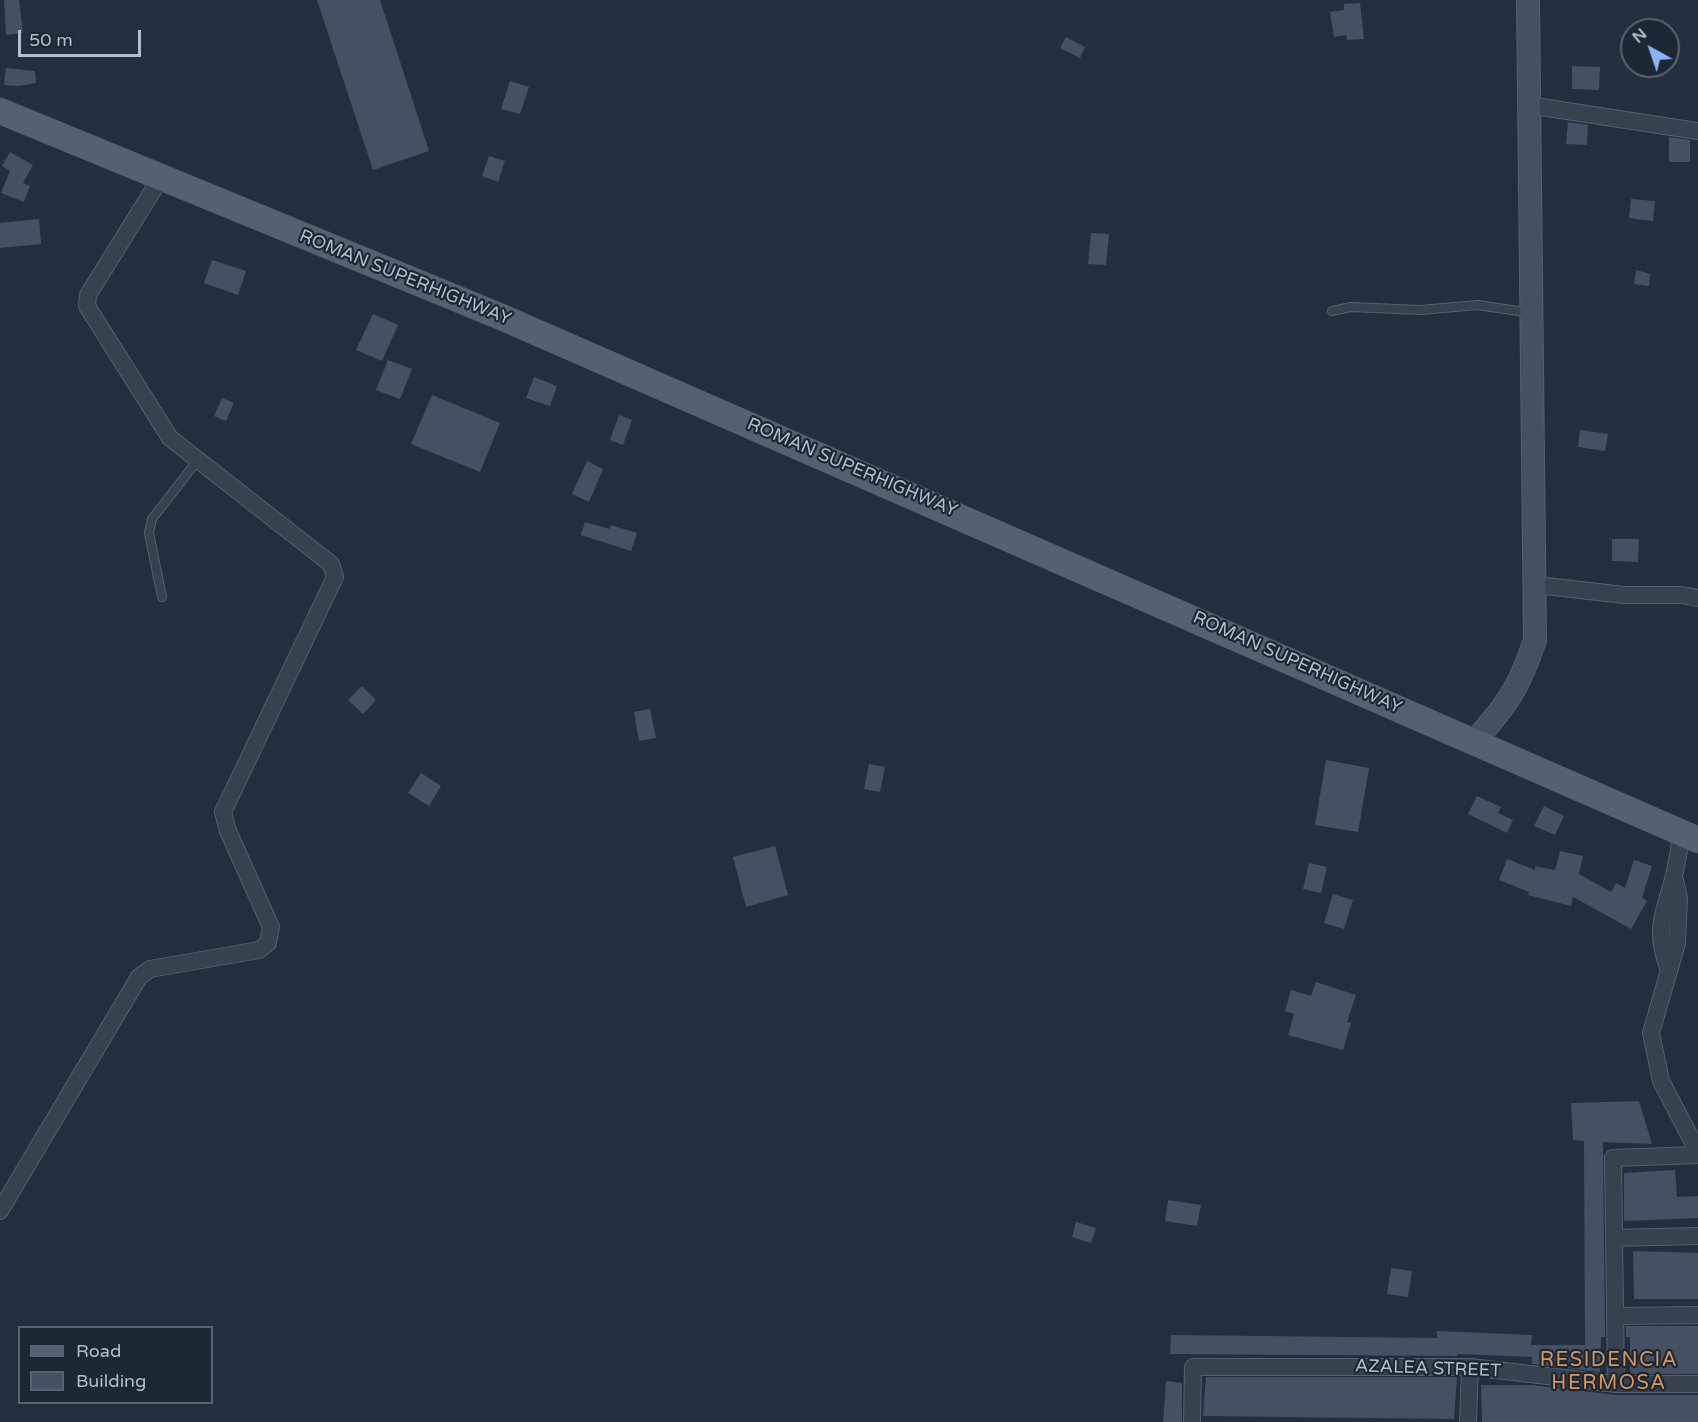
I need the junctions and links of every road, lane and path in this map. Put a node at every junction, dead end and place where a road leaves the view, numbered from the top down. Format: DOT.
graph roads {
  1 [pos="1528,0"];
  2 [pos="1528,105"];
  3 [pos="0,111"];
  4 [pos="1698,131"];
  5 [pos="160,179"];
  6 [pos="1332,311"];
  7 [pos="1532,313"];
  8 [pos="197,461"];
  9 [pos="1537,585"];
  10 [pos="162,597"];
  11 [pos="1698,598"];
  12 [pos="1476,741"];
  13 [pos="1690,836"];
  14 [pos="1698,1153"];
  15 [pos="0,1211"];
  16 [pos="1698,1236"];
  17 [pos="1614,1238"];
  18 [pos="1615,1316"];
  19 [pos="1698,1316"];
  20 [pos="1470,1367"];
  21 [pos="1616,1384"];
  22 [pos="1698,1384"];
  23 [pos="1192,1422"];
  24 [pos="1468,1422"];
  1 -- 2 [label="street"];
  2 -- 4 [label="street"];
  2 -- 7 [label="street"];
  3 -- 5 [label="main road, ROMAN SUPERHIGHWAY"];
  5 -- 8 [label="street"];
  5 -- 12 [label="main road, ROMAN SUPERHIGHWAY"];
  6 -- 7 [label="lane"];
  7 -- 9 [label="street"];
  8 -- 10 [label="lane"];
  8 -- 15 [label="street"];
  9 -- 11 [label="street"];
  9 -- 12 [label="street"];
  12 -- 13 [label="main road, ROMAN SUPERHIGHWAY"];
  13 -- 14 [label="street"];
  14 -- 17 [label="street"];
  16 -- 17 [label="street"];
  17 -- 18 [label="street"];
  18 -- 19 [label="street"];
  18 -- 21 [label="street"];
  20 -- 21 [label="street, AZALEA STREET"];
  20 -- 23 [label="street, AZALEA STREET"];
  20 -- 24 [label="street"];
  21 -- 22 [label="street, AZALEA STREET"];
}
